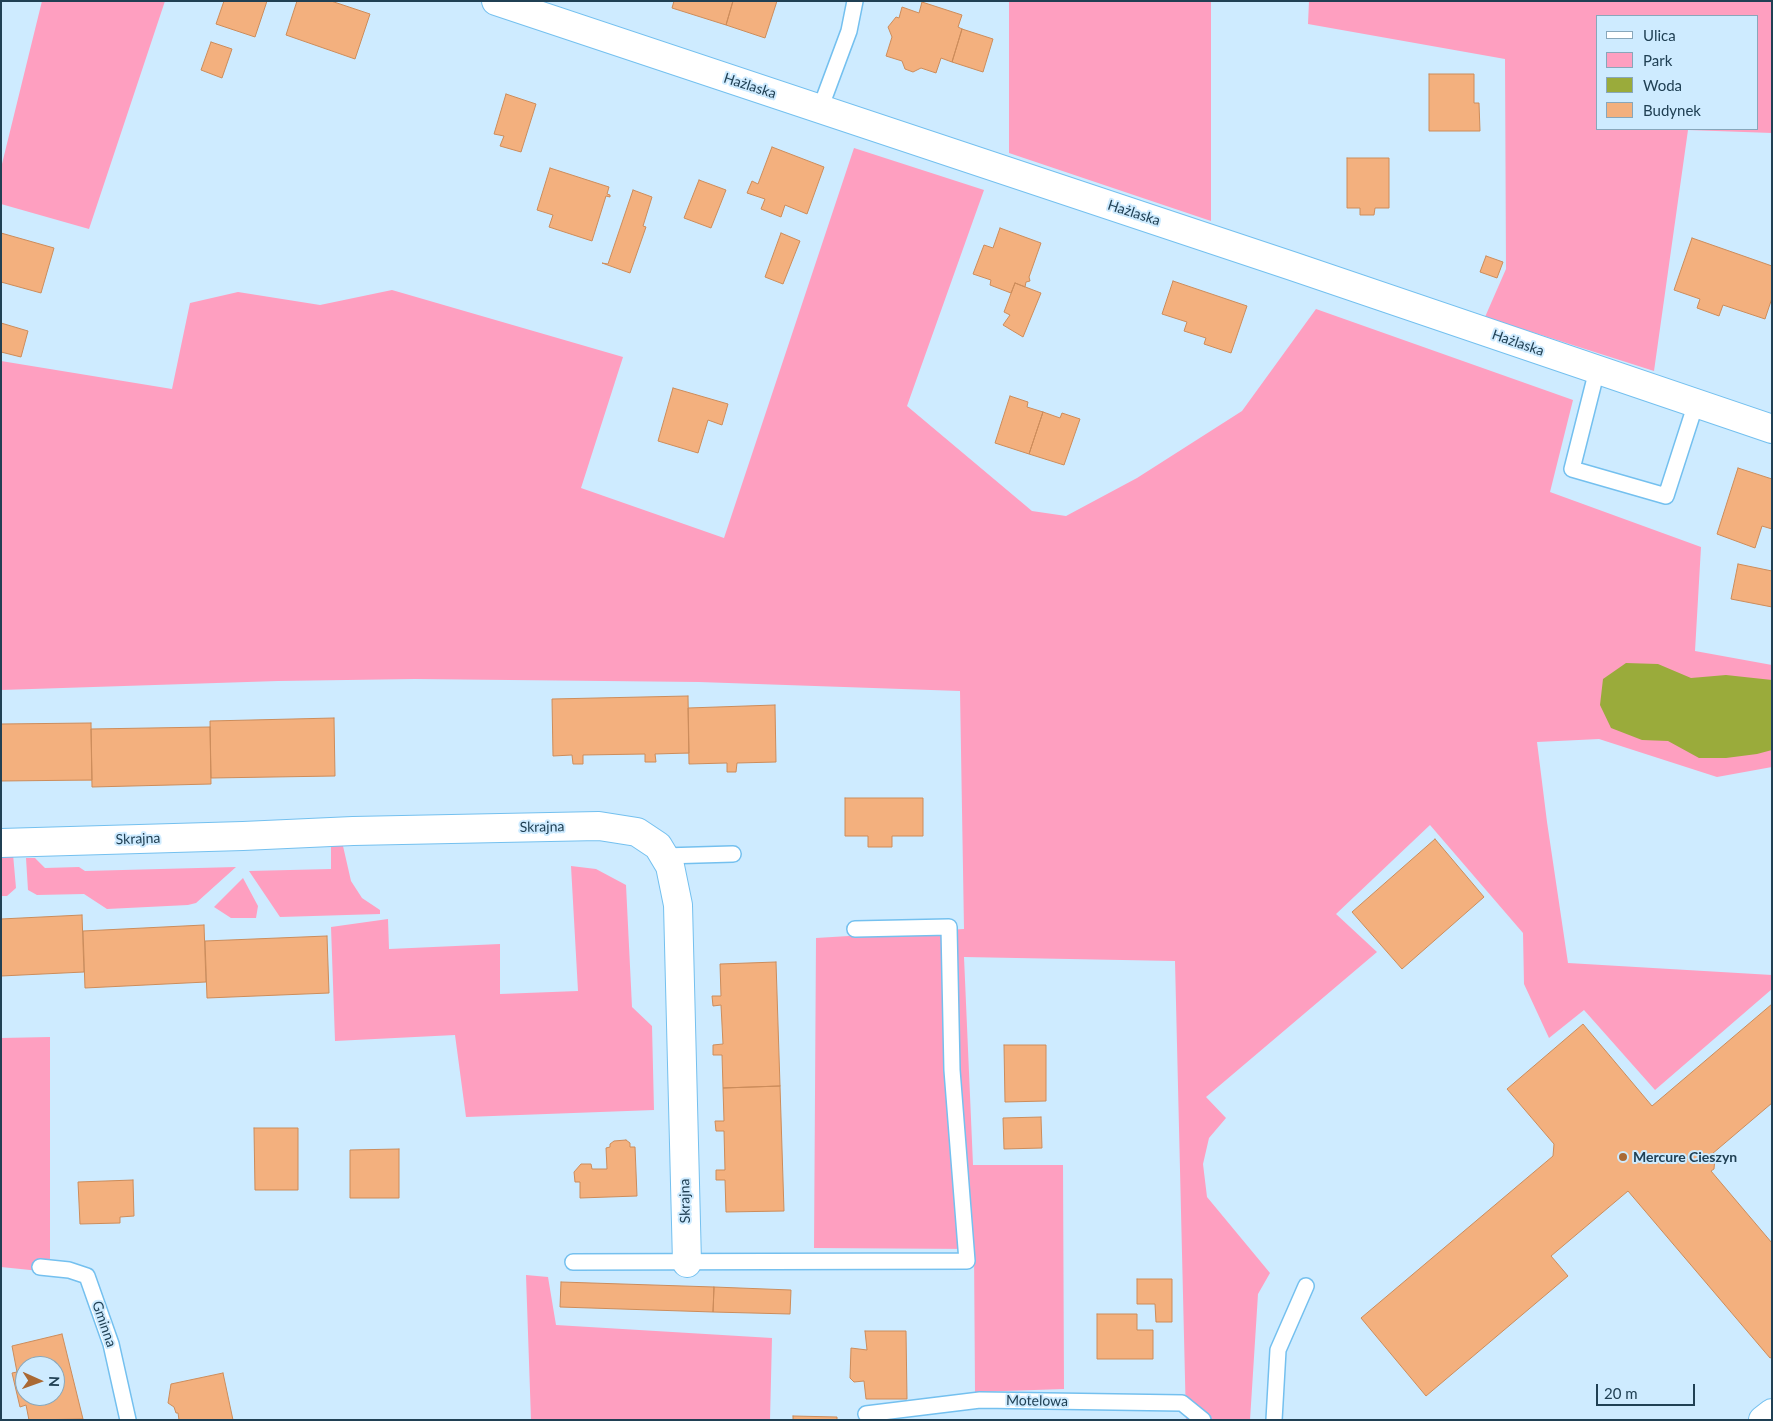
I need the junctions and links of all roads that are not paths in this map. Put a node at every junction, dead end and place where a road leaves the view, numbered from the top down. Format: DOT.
graph roads {
  1 [pos="496,1"];
  2 [pos="855,1"];
  3 [pos="820,109"];
  4 [pos="1597,370"];
  5 [pos="1696,404"];
  6 [pos="1772,429"];
  7 [pos="1,843"];
  8 [pos="733,854"];
  9 [pos="664,856"];
  10 [pos="855,928"];
  11 [pos="573,1262"];
  12 [pos="687,1263"];
  13 [pos="40,1268"];
  14 [pos="1306,1286"];
  15 [pos="1772,1413"];
  16 [pos="866,1414"];
  17 [pos="128,1420"];
  18 [pos="1203,1420"];
  19 [pos="1274,1420"];
  20 [pos="1764,1420"];
  1 -- 3 [label="street, Hażlaska"];
  2 -- 3 [label="lane"];
  3 -- 4 [label="street, Hażlaska"];
  4 -- 5 [label="street, Hażlaska"];
  4 -- 5 [label="lane"];
  5 -- 6 [label="street, Hażlaska"];
  7 -- 9 [label="street, Skrajna"];
  8 -- 9 [label="lane"];
  9 -- 12 [label="street, Skrajna"];
  10 -- 12 [label="lane"];
  11 -- 12 [label="lane"];
  13 -- 17 [label="lane, Gminna"];
  14 -- 19 [label="lane"];
  15 -- 20 [label="street"];
  16 -- 18 [label="lane, Motelowa"];
}
